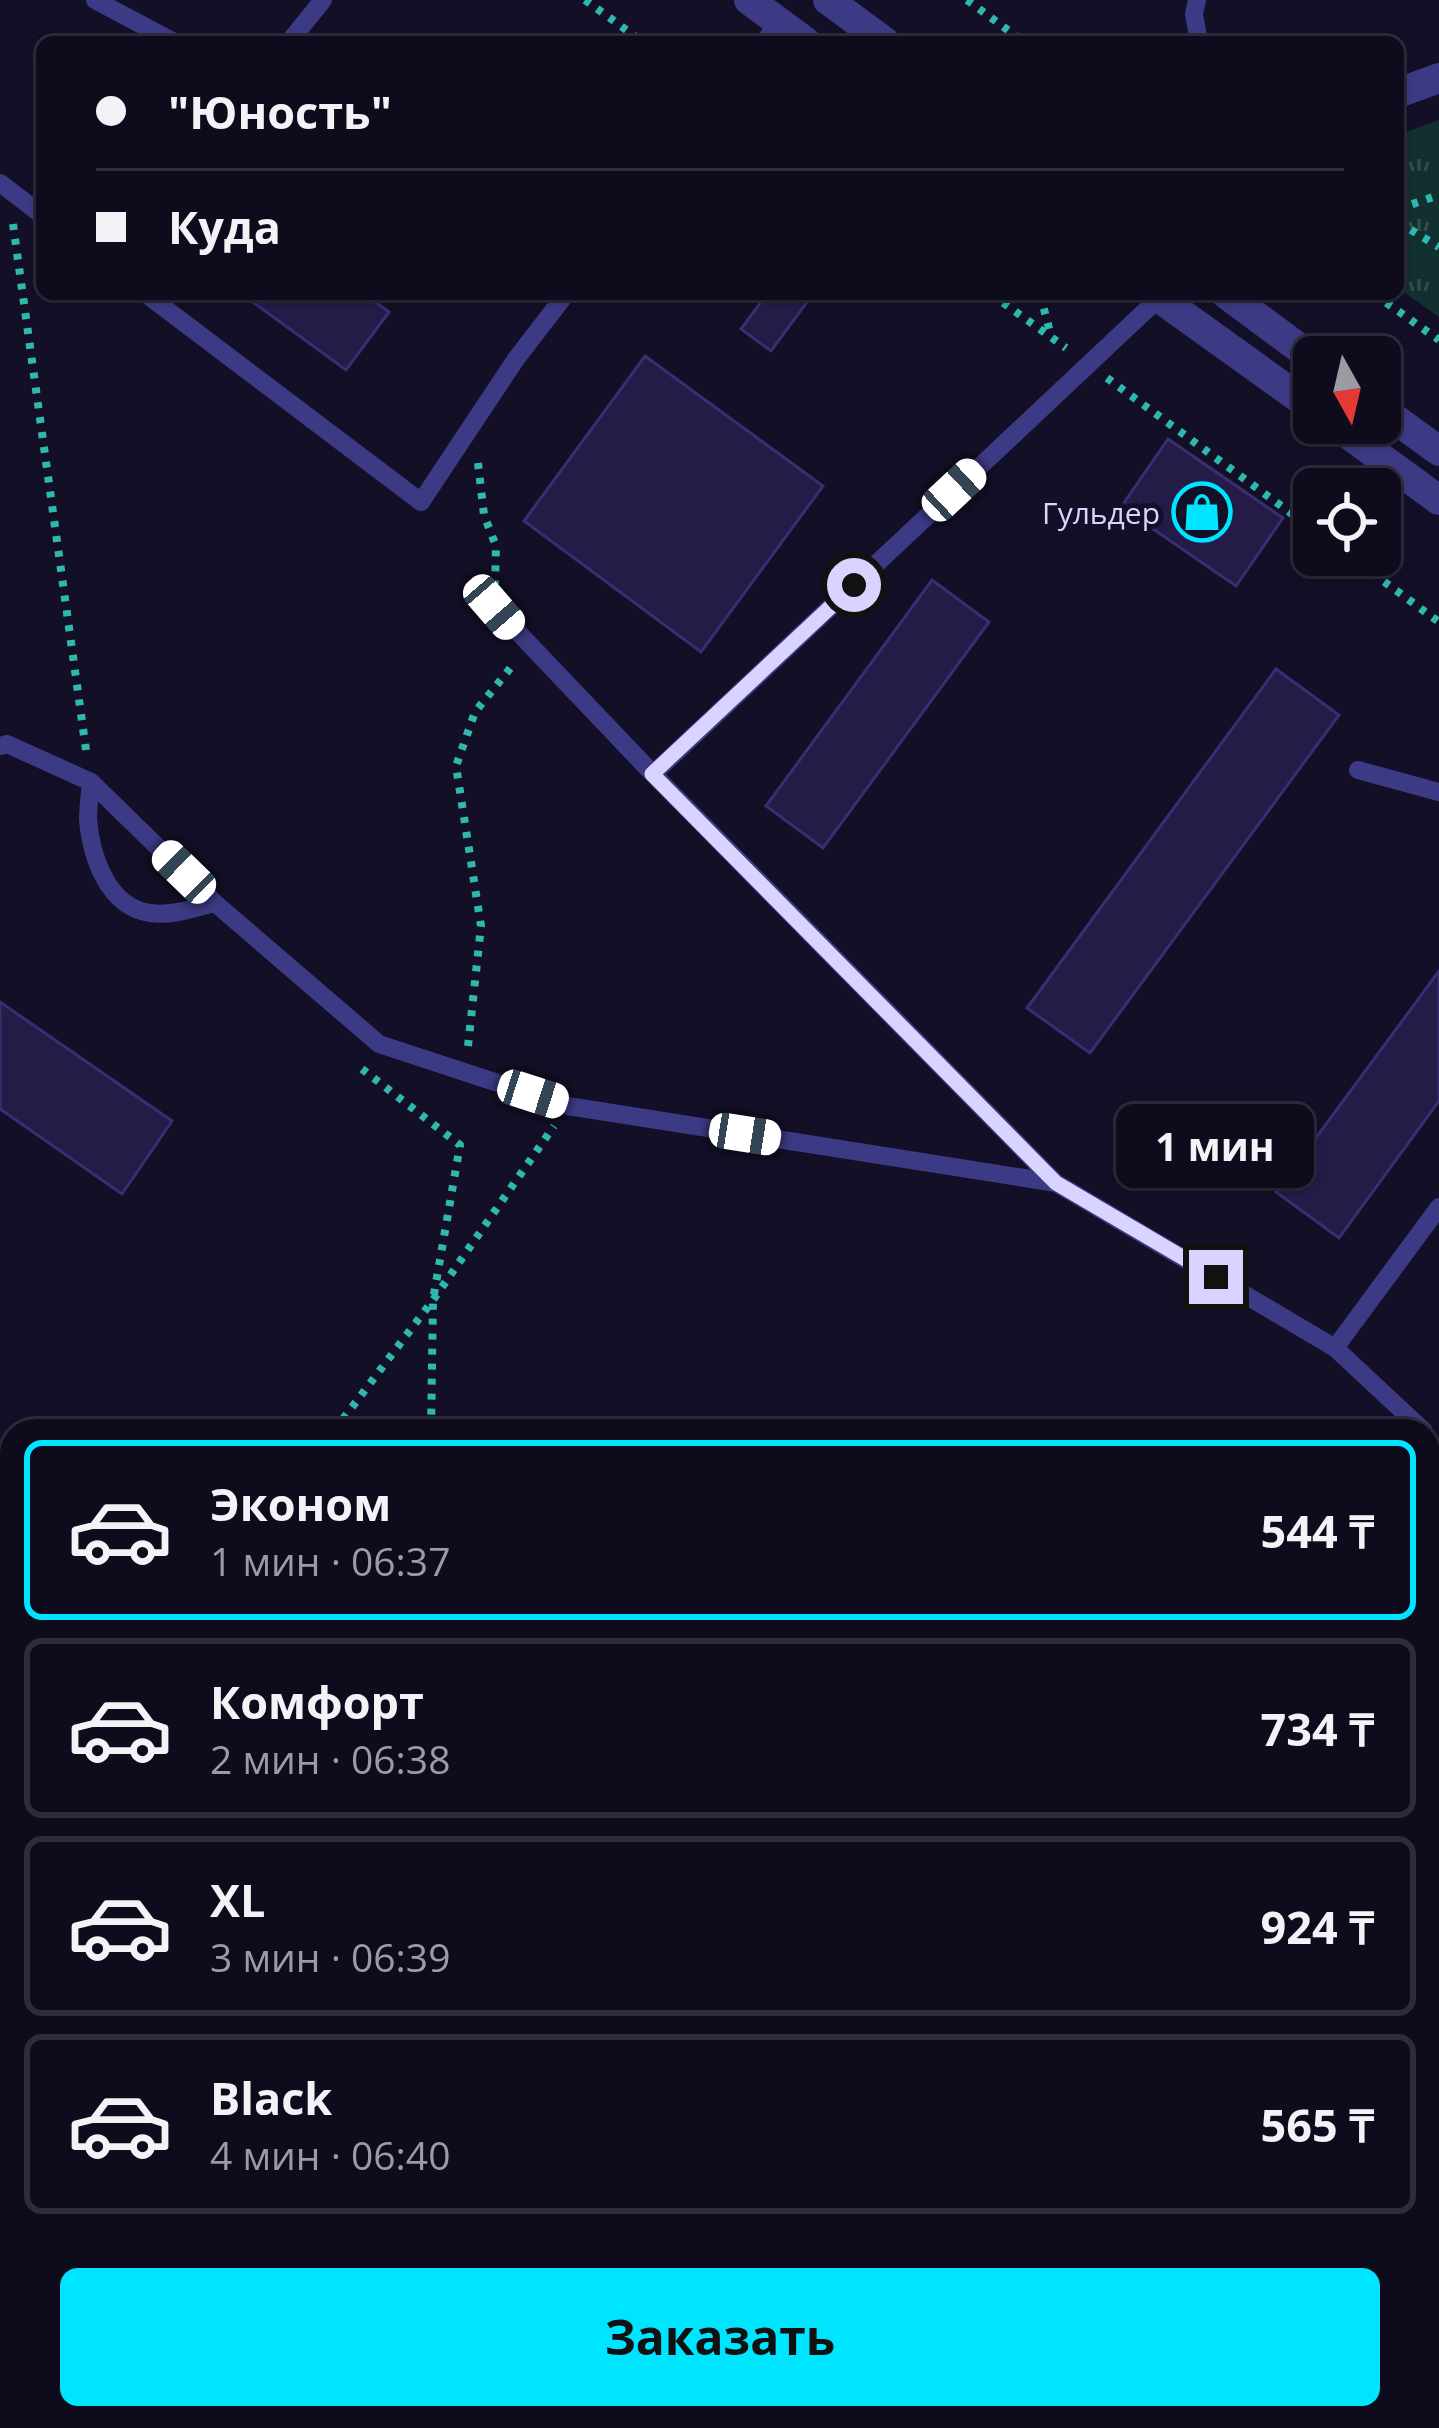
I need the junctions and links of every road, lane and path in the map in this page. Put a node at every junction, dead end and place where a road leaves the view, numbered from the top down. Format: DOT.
graph roads {
  1 [pos="95,0"];
  2 [pos="323,0"];
  3 [pos="585,0"];
  4 [pos="749,0"];
  5 [pos="828,0"];
  6 [pos="967,0"];
  7 [pos="1197,0"];
  8 [pos="771,32"];
  9 [pos="163,36"];
  10 [pos="295,36"];
  11 [pos="635,36"];
  12 [pos="877,36"];
  13 [pos="1016,36"];
  14 [pos="1198,36"];
  15 [pos="1439,78"];
  16 [pos="1404,91"];
  17 [pos="4,186"];
  18 [pos="1439,195"];
  19 [pos="1404,207"];
  20 [pos="36,210"];
  21 [pos="1404,226"];
  22 [pos="1439,248"];
  23 [pos="154,300"];
  24 [pos="561,300"];
  25 [pos="999,300"];
  26 [pos="1042,300"];
  27 [pos="1153,300"];
  28 [pos="1163,300"];
  29 [pos="1234,300"];
  30 [pos="1382,300"];
  31 [pos="1052,338"];
  32 [pos="1439,340"];
  33 [pos="1293,343"];
  34 [pos="1088,364"];
  35 [pos="1293,394"];
  36 [pos="1401,424"];
  37 [pos="473,426"];
  38 [pos="1362,444"];
  39 [pos="1439,452"];
  40 [pos="1439,500"];
  41 [pos="1293,515"];
  42 [pos="1377,576"];
  43 [pos="494,607"];
  44 [pos="1439,622"];
  45 [pos="528,646"];
  46 [pos="0,746"];
  47 [pos="1358,770"];
  48 [pos="652,774"];
  49 [pos="91,782"];
  50 [pos="1439,792"];
  51 [pos="215,902"];
  52 [pos="350,1059"];
  53 [pos="464,1071"];
  54 [pos="568,1106"];
  55 [pos="1056,1183"];
  56 [pos="1439,1207"];
  57 [pos="433,1300"];
  58 [pos="1335,1348"];
  59 [pos="343,1419"];
  60 [pos="431,1419"];
  61 [pos="1411,1419"];
  1 -- 9 [label="lane"];
  2 -- 10 [label="lane"];
  3 -- 11 [label="path"];
  4 -- 8 [label="street"];
  5 -- 12 [label="street"];
  6 -- 13 [label="path"];
  7 -- 14 [label="lane"];
  15 -- 16 [label="street"];
  17 -- 20 [label="lane"];
  17 -- 49 [label="path"];
  18 -- 19 [label="path"];
  21 -- 22 [label="path"];
  23 -- 37 [label="lane"];
  24 -- 37 [label="lane"];
  25 -- 31 [label="path"];
  26 -- 31 [label="path"];
  27 -- 34 [label="lane"];
  28 -- 35 [label="street"];
  29 -- 33 [label="street"];
  30 -- 32 [label="path"];
  31 -- 34 [label="path"];
  34 -- 41 [label="path"];
  34 -- 48 [label="lane"];
  36 -- 39 [label="street"];
  37 -- 43 [label="path"];
  38 -- 40 [label="street"];
  42 -- 44 [label="path"];
  43 -- 45 [label="lane"];
  45 -- 48 [label="lane"];
  45 -- 53 [label="path"];
  46 -- 49 [label="lane"];
  47 -- 50 [label="lane"];
  48 -- 55 [label="lane"];
  49 -- 51 [label="lane"];
  49 -- 51 [label="lane"];
  51 -- 53 [label="lane"];
  52 -- 57 [label="path"];
  53 -- 54 [label="lane"];
  54 -- 55 [label="lane"];
  54 -- 57 [label="path"];
  55 -- 58 [label="lane"];
  56 -- 58 [label="lane"];
  57 -- 59 [label="path"];
  57 -- 60 [label="path"];
  58 -- 61 [label="lane"];
}
